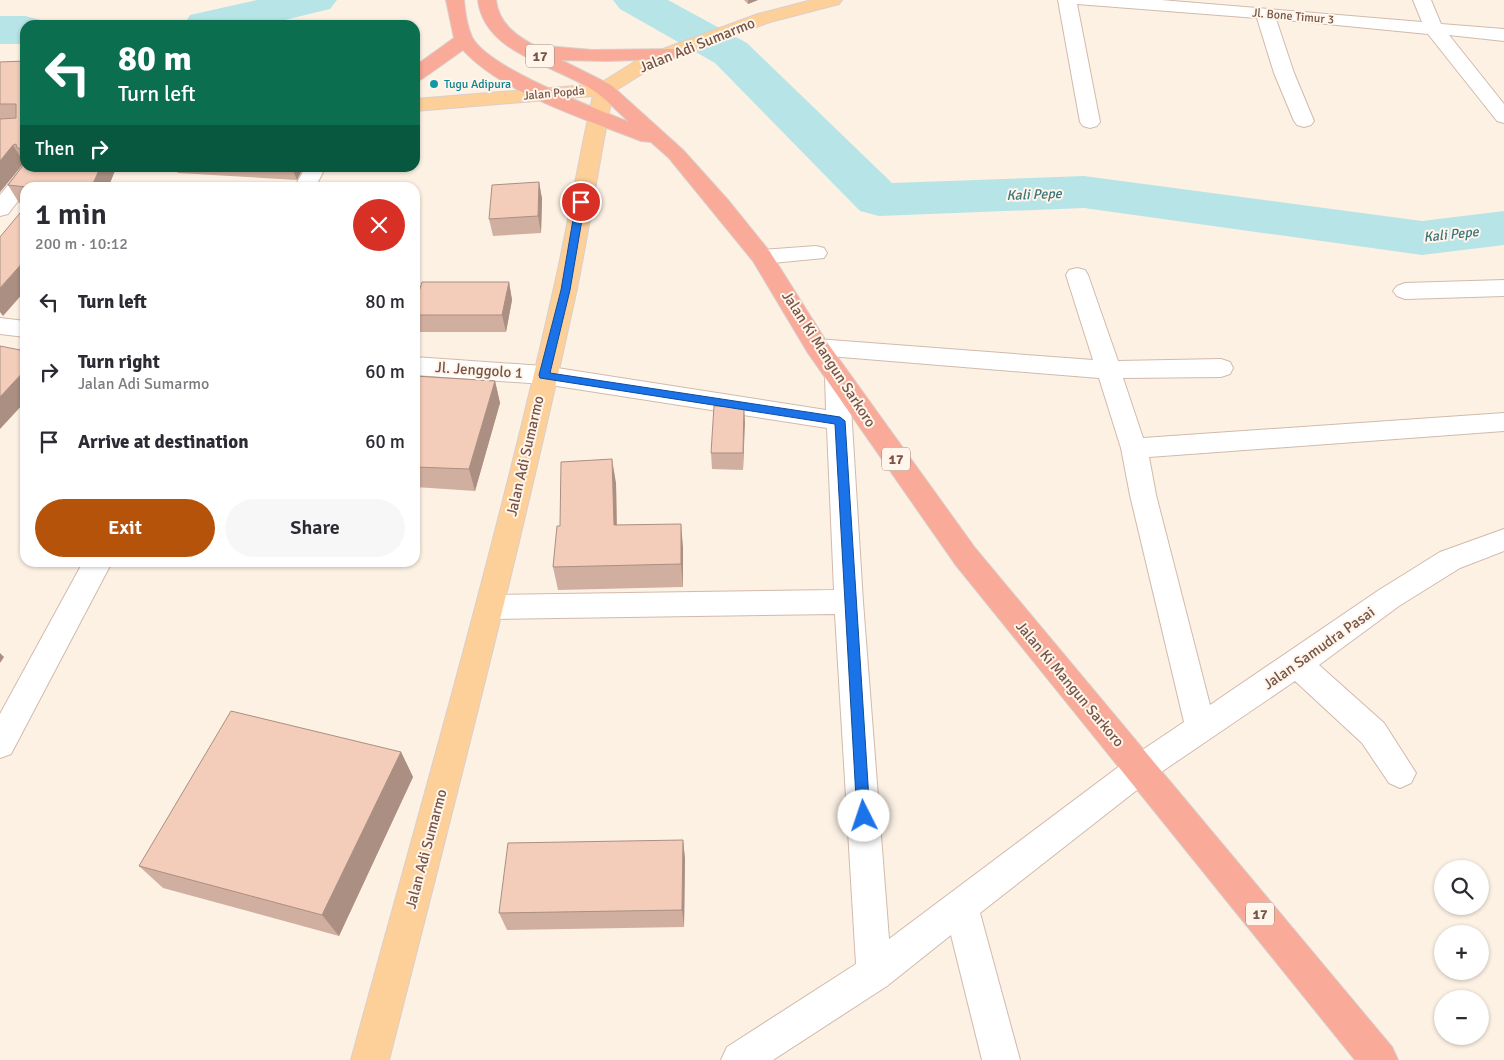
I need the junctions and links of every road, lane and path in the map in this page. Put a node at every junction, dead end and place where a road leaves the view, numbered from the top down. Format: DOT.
graph roads {
  1 [pos="833,0"];
  2 [pos="1067,0"];
  3 [pos="1082,0"];
  4 [pos="1422,0"];
  5 [pos="488,4"];
  6 [pos="455,6"];
  7 [pos="1265,14"];
  8 [pos="1434,29"];
  9 [pos="1504,35"];
  10 [pos="464,40"];
  11 [pos="527,49"];
  12 [pos="669,53"];
  13 [pos="420,71"];
  14 [pos="604,89"];
  15 [pos="542,94"];
  16 [pos="420,105"];
  17 [pos="596,117"];
  18 [pos="1504,117"];
  19 [pos="1304,121"];
  20 [pos="1090,122"];
  21 [pos="662,142"];
  22 [pos="29,172"];
  23 [pos="21,182"];
  24 [pos="20,183"];
  25 [pos="0,209"];
  26 [pos="816,253"];
  27 [pos="762,257"];
  28 [pos="1077,275"];
  29 [pos="1504,288"];
  30 [pos="1404,291"];
  31 [pos="0,326"];
  32 [pos="20,328"];
  33 [pos="817,347"];
  34 [pos="420,366"];
  35 [pos="1221,368"];
  36 [pos="1109,370"];
  37 [pos="544,375"];
  38 [pos="837,375"];
  39 [pos="840,421"];
  40 [pos="1504,422"];
  41 [pos="1134,448"];
  42 [pos="1504,540"];
  43 [pos="95,567"];
  44 [pos="850,602"];
  45 [pos="490,607"];
  46 [pos="1297,664"];
  47 [pos="1201,728"];
  48 [pos="0,744"];
  49 [pos="1140,769"];
  50 [pos="1400,773"];
  51 [pos="961,907"];
  52 [pos="874,972"];
  53 [pos="370,1060"];
  54 [pos="740,1060"];
  55 [pos="1001,1060"];
  56 [pos="1379,1060"];
  1 -- 12 [label="main road, Jalan Adi Sumarmo"];
  2 -- 20 [label="street"];
  3 -- 7 [label="street, Jl. Bone Timur 3"];
  4 -- 8 [label="street"];
  5 -- 11 [label="highway, 17"];
  6 -- 10 [label="highway, 17"];
  7 -- 8 [label="street, Jl. Bone Timur 3"];
  7 -- 19 [label="street"];
  8 -- 9 [label="street, Jl. Bone Timur 3"];
  8 -- 18 [label="street"];
  10 -- 13 [label="highway"];
  10 -- 15 [label="highway, 17"];
  11 -- 12 [label="highway"];
  11 -- 14 [label="highway, 17"];
  12 -- 14 [label="main road, Jalan Adi Sumarmo"];
  14 -- 15 [label="main road, Jalan Popda"];
  14 -- 17 [label="main road, Jalan Adi Sumarmo"];
  14 -- 21 [label="highway, 17"];
  15 -- 16 [label="main road, Jalan Popda"];
  15 -- 17 [label="highway, 17"];
  17 -- 21 [label="highway, 17"];
  17 -- 37 [label="main road, Jalan Adi Sumarmo"];
  21 -- 27 [label="highway, Jalan Ki Mangun Sarkoro / 17"];
  22 -- 23 [label="street"];
  24 -- 25 [label="street"];
  26 -- 27 [label="street"];
  27 -- 33 [label="highway, Jalan Ki Mangun Sarkoro / 17"];
  28 -- 36 [label="street"];
  29 -- 30 [label="street"];
  31 -- 32 [label="street"];
  33 -- 36 [label="street"];
  33 -- 38 [label="highway, Jalan Ki Mangun Sarkoro / 17"];
  34 -- 37 [label="street, Jl. Jenggolo 1"];
  35 -- 36 [label="street"];
  36 -- 41 [label="street"];
  37 -- 39 [label="street, Jl. Jenggolo 1"];
  37 -- 45 [label="main road, Jalan Adi Sumarmo"];
  38 -- 39 [label="street"];
  38 -- 49 [label="highway, Jalan Ki Mangun Sarkoro / 17"];
  39 -- 44 [label="street"];
  40 -- 41 [label="street"];
  41 -- 47 [label="street"];
  42 -- 46 [label="street, Jalan Samudra Pasai"];
  43 -- 48 [label="street"];
  44 -- 45 [label="street"];
  44 -- 52 [label="street"];
  45 -- 53 [label="main road, Jalan Adi Sumarmo"];
  46 -- 47 [label="street, Jalan Samudra Pasai"];
  46 -- 50 [label="street"];
  47 -- 49 [label="street, Jalan Samudra Pasai"];
  49 -- 51 [label="street, Jalan Samudra Pasai"];
  49 -- 56 [label="highway, 17"];
  51 -- 52 [label="street, Jalan Samudra Pasai"];
  51 -- 55 [label="street"];
  52 -- 54 [label="street, Jalan Samudra Pasai"];
}
